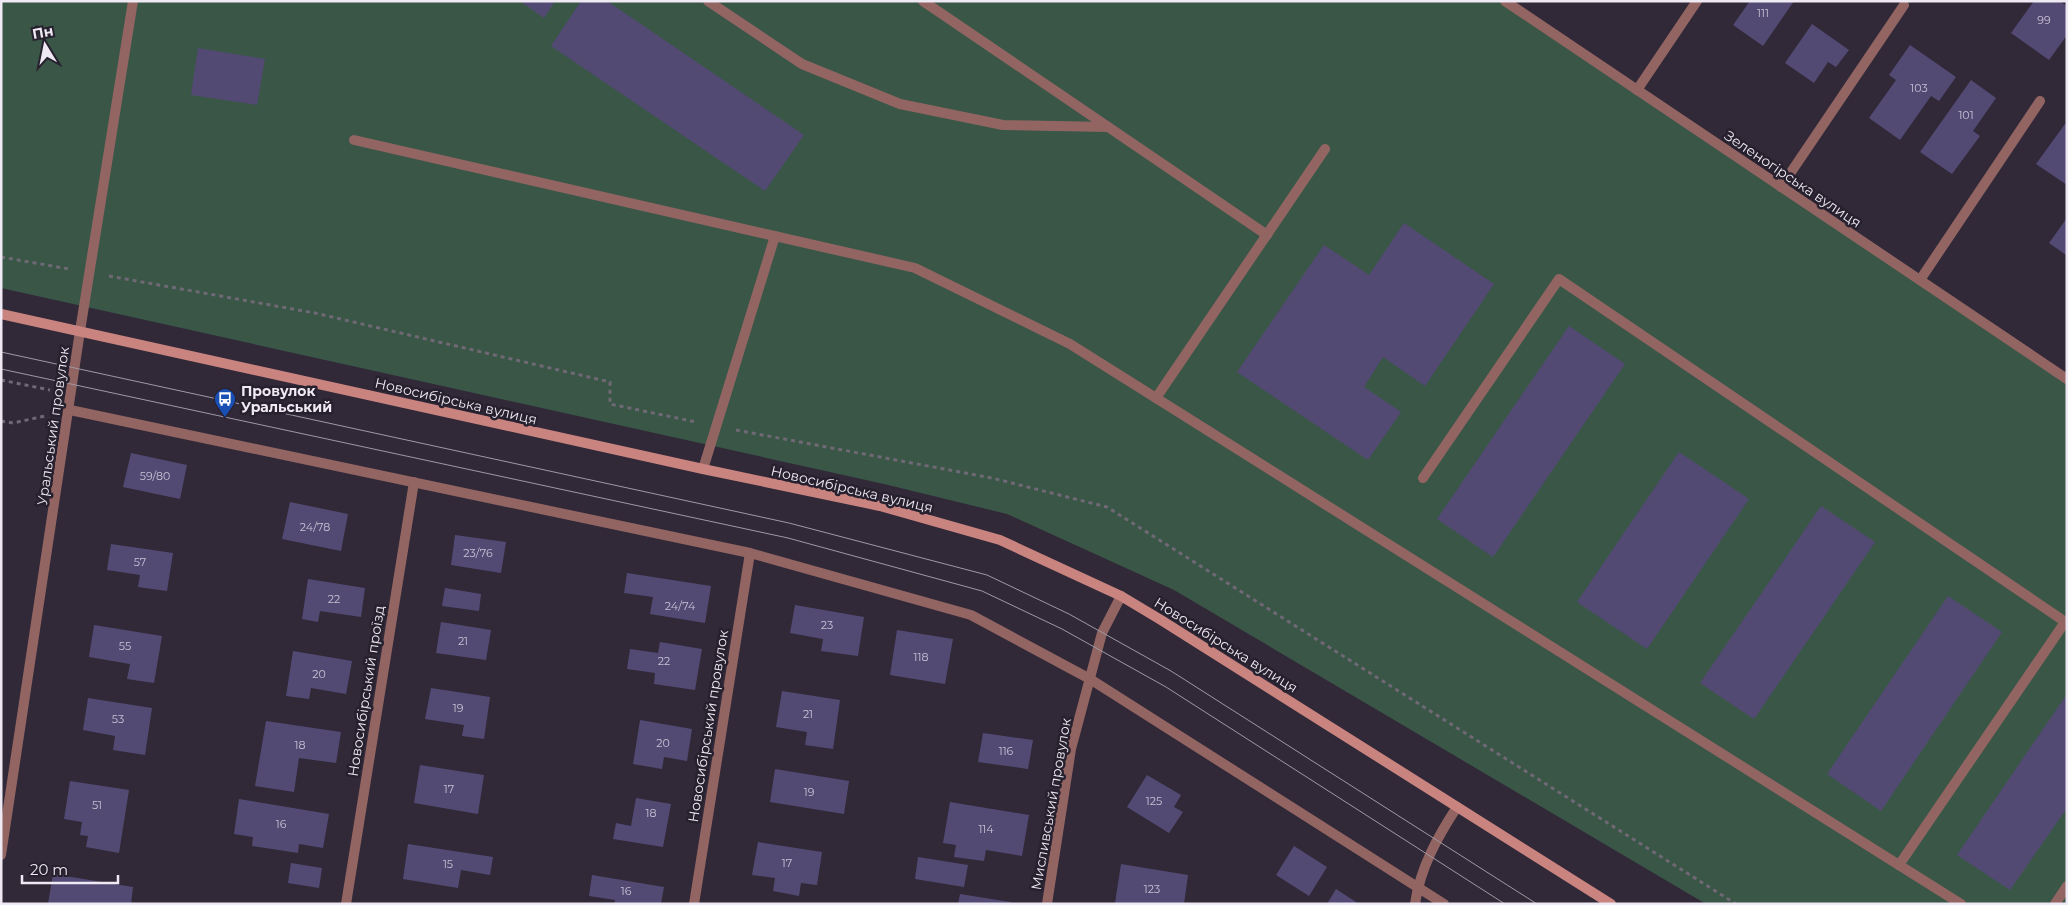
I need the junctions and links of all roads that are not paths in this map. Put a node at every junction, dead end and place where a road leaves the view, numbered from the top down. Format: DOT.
graph roads {
  1 [pos="134,1"];
  2 [pos="708,1"];
  3 [pos="922,1"];
  4 [pos="1505,1"];
  5 [pos="1697,1"];
  6 [pos="1904,5"];
  7 [pos="1637,90"];
  8 [pos="2040,101"];
  9 [pos="1108,127"];
  10 [pos="354,140"];
  11 [pos="1325,149"];
  12 [pos="1781,187"];
  13 [pos="1267,234"];
  14 [pos="775,236"];
  15 [pos="1920,280"];
  16 [pos="1,314"];
  17 [pos="80,331"];
  18 [pos="2065,374"];
  19 [pos="1156,398"];
  20 [pos="70,410"];
  21 [pos="703,469"];
  22 [pos="1423,478"];
  23 [pos="414,482"];
  24 [pos="750,553"];
  25 [pos="1121,596"];
  26 [pos="2066,622"];
  27 [pos="1090,680"];
  28 [pos="1457,807"];
  29 [pos="1,854"];
  30 [pos="1899,865"];
  31 [pos="2067,886"];
  32 [pos="1417,887"];
  33 [pos="346,904"];
  34 [pos="694,904"];
  35 [pos="1047,904"];
  36 [pos="1415,904"];
  37 [pos="1444,904"];
  38 [pos="1611,904"];
  39 [pos="1960,904"];
  40 [pos="2055,904"];
  1 -- 17 [label="street, Уральський провулок"];
  2 -- 9 [label="street"];
  3 -- 9 [label="street"];
  4 -- 7 [label="street, Зеленогірська вулиця"];
  5 -- 7 [label="street"];
  6 -- 12 [label="street"];
  7 -- 12 [label="street, Зеленогірська вулиця"];
  8 -- 15 [label="street"];
  9 -- 13 [label="street"];
  10 -- 14 [label="street"];
  11 -- 13 [label="street"];
  12 -- 15 [label="street, Зеленогірська вулиця"];
  13 -- 19 [label="street"];
  14 -- 19 [label="street"];
  14 -- 21 [label="street"];
  15 -- 18 [label="street, Зеленогірська вулиця"];
  16 -- 17 [label="main road, Новосибірська вулиця"];
  17 -- 20 [label="street, Уральський провулок"];
  17 -- 21 [label="main road, Новосибірська вулиця"];
  19 -- 30 [label="street"];
  20 -- 23 [label="street"];
  20 -- 29 [label="street, Уральський провулок"];
  21 -- 25 [label="main road, Новосибірська вулиця"];
  22 -- 26 [label="street"];
  23 -- 24 [label="street"];
  23 -- 33 [label="street, Новосибірський проїзд"];
  24 -- 27 [label="street"];
  24 -- 34 [label="street, Новосибірський провулок"];
  25 -- 27 [label="street, Мисливський провулок"];
  25 -- 28 [label="main road, Новосибірська вулиця"];
  26 -- 30 [label="street"];
  27 -- 32 [label="street"];
  27 -- 35 [label="street, Мисливський провулок"];
  28 -- 32 [label="street"];
  28 -- 38 [label="main road, Новосибірська вулиця"];
  30 -- 39 [label="street"];
  31 -- 40 [label="street"];
  32 -- 36 [label="street"];
  32 -- 37 [label="street"];
}
